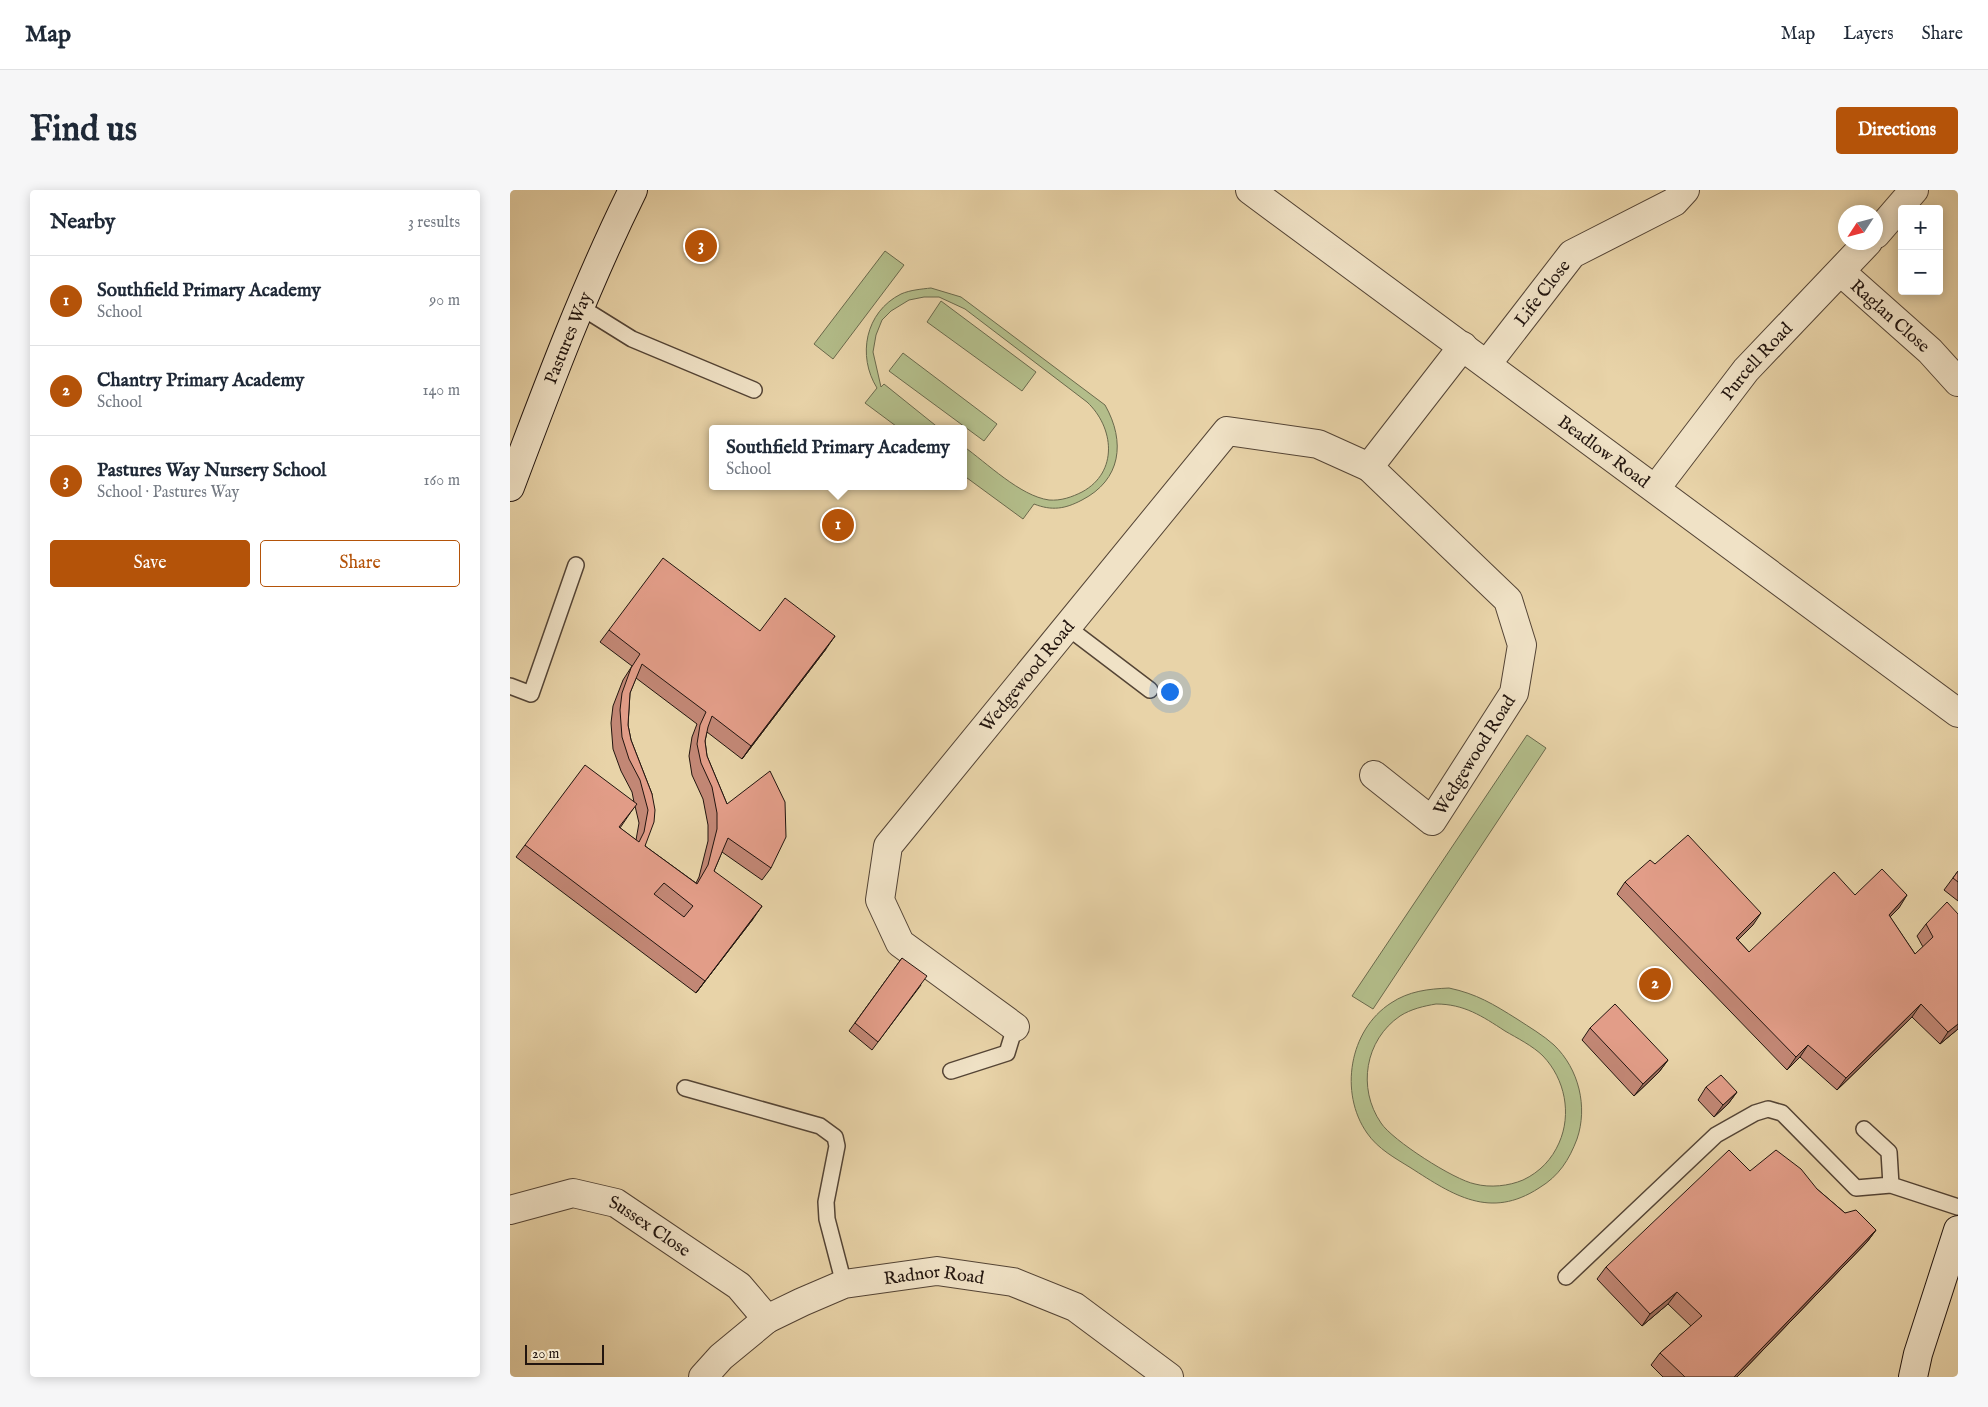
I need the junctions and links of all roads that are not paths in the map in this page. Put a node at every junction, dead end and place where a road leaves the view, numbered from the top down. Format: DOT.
graph roads {
  1 [pos="633,190"];
  2 [pos="1250,190"];
  3 [pos="1685,190"];
  4 [pos="1914,190"];
  5 [pos="1883,226"];
  6 [pos="1861,250"];
  7 [pos="1842,272"];
  8 [pos="579,306"];
  9 [pos="1463,346"];
  10 [pos="1487,364"];
  11 [pos="1958,382"];
  12 [pos="754,390"];
  13 [pos="1369,467"];
  14 [pos="510,487"];
  15 [pos="1656,488"];
  16 [pos="576,565"];
  17 [pos="1067,627"];
  18 [pos="510,686"];
  19 [pos="1150,690"];
  20 [pos="1958,713"];
  21 [pos="1374,775"];
  22 [pos="1015,1027"];
  23 [pos="951,1071"];
  24 [pos="685,1088"];
  25 [pos="1864,1129"];
  26 [pos="1891,1185"];
  27 [pos="1958,1207"];
  28 [pos="510,1210"];
  29 [pos="1958,1230"];
  30 [pos="1566,1277"];
  31 [pos="844,1284"];
  32 [pos="767,1319"];
  33 [pos="703,1377"];
  34 [pos="1169,1377"];
  35 [pos="1913,1377"];
  1 -- 8 [label="street, Pastures Way"];
  2 -- 9 [label="street, Beadlow Road"];
  3 -- 10 [label="street, Life Close"];
  4 -- 5 [label="street"];
  6 -- 7 [label="street, Purcell Road"];
  7 -- 11 [label="street, Raglan Close"];
  7 -- 15 [label="street, Purcell Road"];
  8 -- 12 [label="lane"];
  8 -- 14 [label="street, Pastures Way"];
  9 -- 10 [label="street, Beadlow Road"];
  9 -- 13 [label="street"];
  10 -- 15 [label="street, Beadlow Road"];
  13 -- 17 [label="street, Wedgewood Road"];
  13 -- 21 [label="street, Wedgewood Road"];
  15 -- 20 [label="street, Beadlow Road"];
  16 -- 18 [label="lane"];
  17 -- 19 [label="lane"];
  17 -- 22 [label="street, Wedgewood Road"];
  22 -- 23 [label="lane"];
  24 -- 31 [label="lane"];
  25 -- 26 [label="lane"];
  26 -- 27 [label="lane"];
  26 -- 30 [label="lane"];
  28 -- 32 [label="street, Sussex Close"];
  29 -- 35 [label="street"];
  31 -- 32 [label="street, Radnor Road"];
  31 -- 34 [label="street, Radnor Road"];
  32 -- 33 [label="street, Radnor Road"];
}
